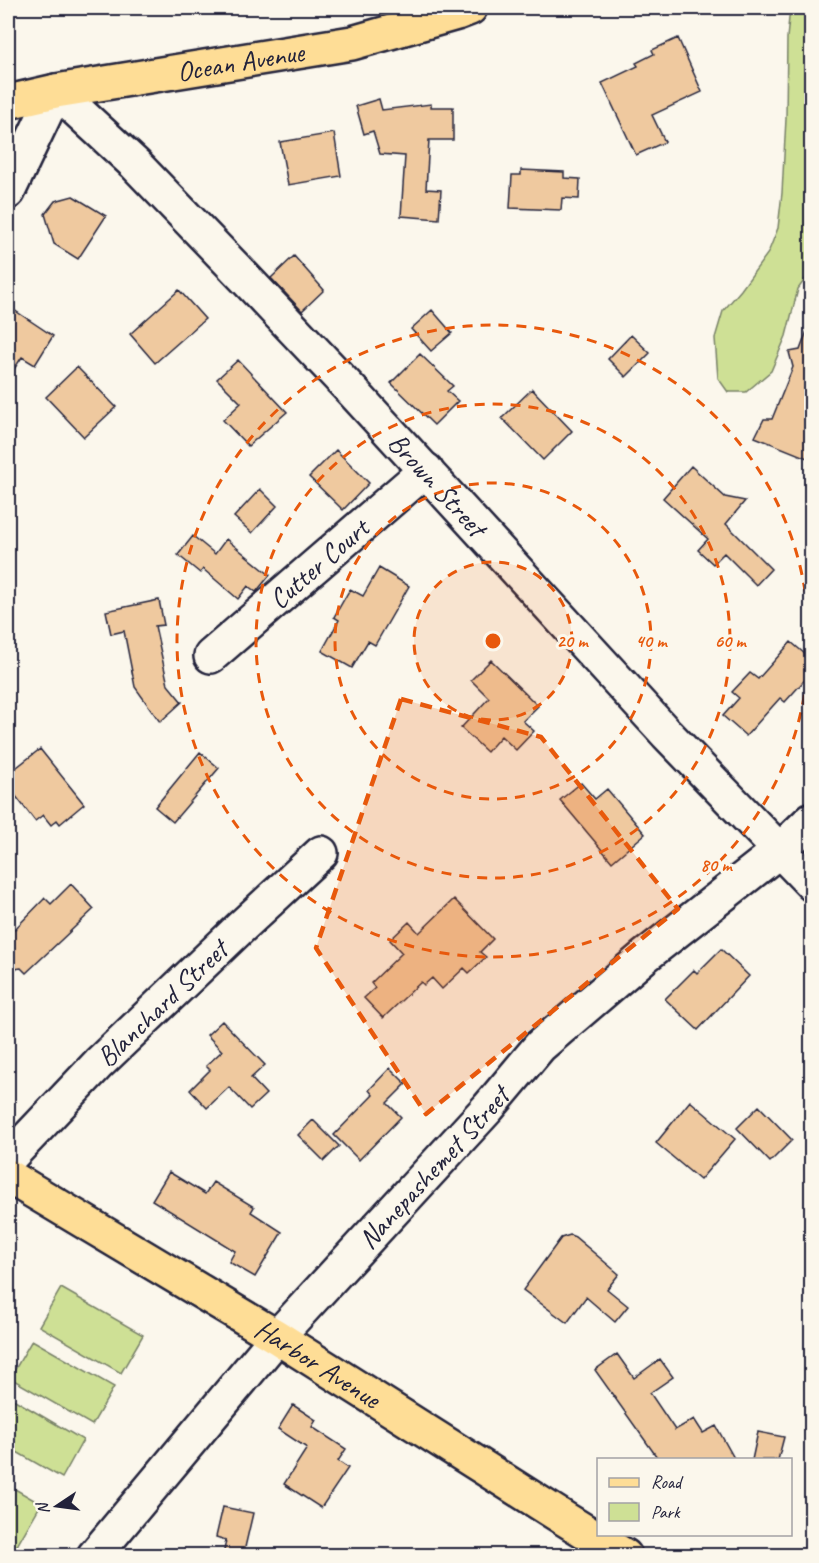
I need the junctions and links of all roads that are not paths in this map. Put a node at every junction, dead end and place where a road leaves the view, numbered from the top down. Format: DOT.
graph roads {
  1 [pos="470,8"];
  2 [pos="56,91"];
  3 [pos="8,102"];
  4 [pos="8,192"];
  5 [pos="426,470"];
  6 [pos="211,656"];
  7 [pos="812,819"];
  8 [pos="780,850"];
  9 [pos="321,853"];
  10 [pos="812,884"];
  11 [pos="8,1159"];
  12 [pos="8,1176"];
  13 [pos="277,1337"];
  14 [pos="94,1556"];
  15 [pos="626,1556"];
  1 -- 2 [label="main road, Ocean Avenue"];
  2 -- 3 [label="main road, Ocean Avenue"];
  2 -- 4 [label="street"];
  2 -- 5 [label="street, Brown Street"];
  5 -- 6 [label="street, Cutter Court"];
  5 -- 8 [label="street, Brown Street"];
  7 -- 8 [label="street, Nanepashemet Street"];
  8 -- 10 [label="street, Brown Street"];
  8 -- 13 [label="street, Nanepashemet Street"];
  9 -- 11 [label="street, Blanchard Street"];
  12 -- 13 [label="main road, Harbor Avenue"];
  13 -- 14 [label="street, Nanepashemet Street"];
  13 -- 15 [label="main road, Harbor Avenue"];
}
